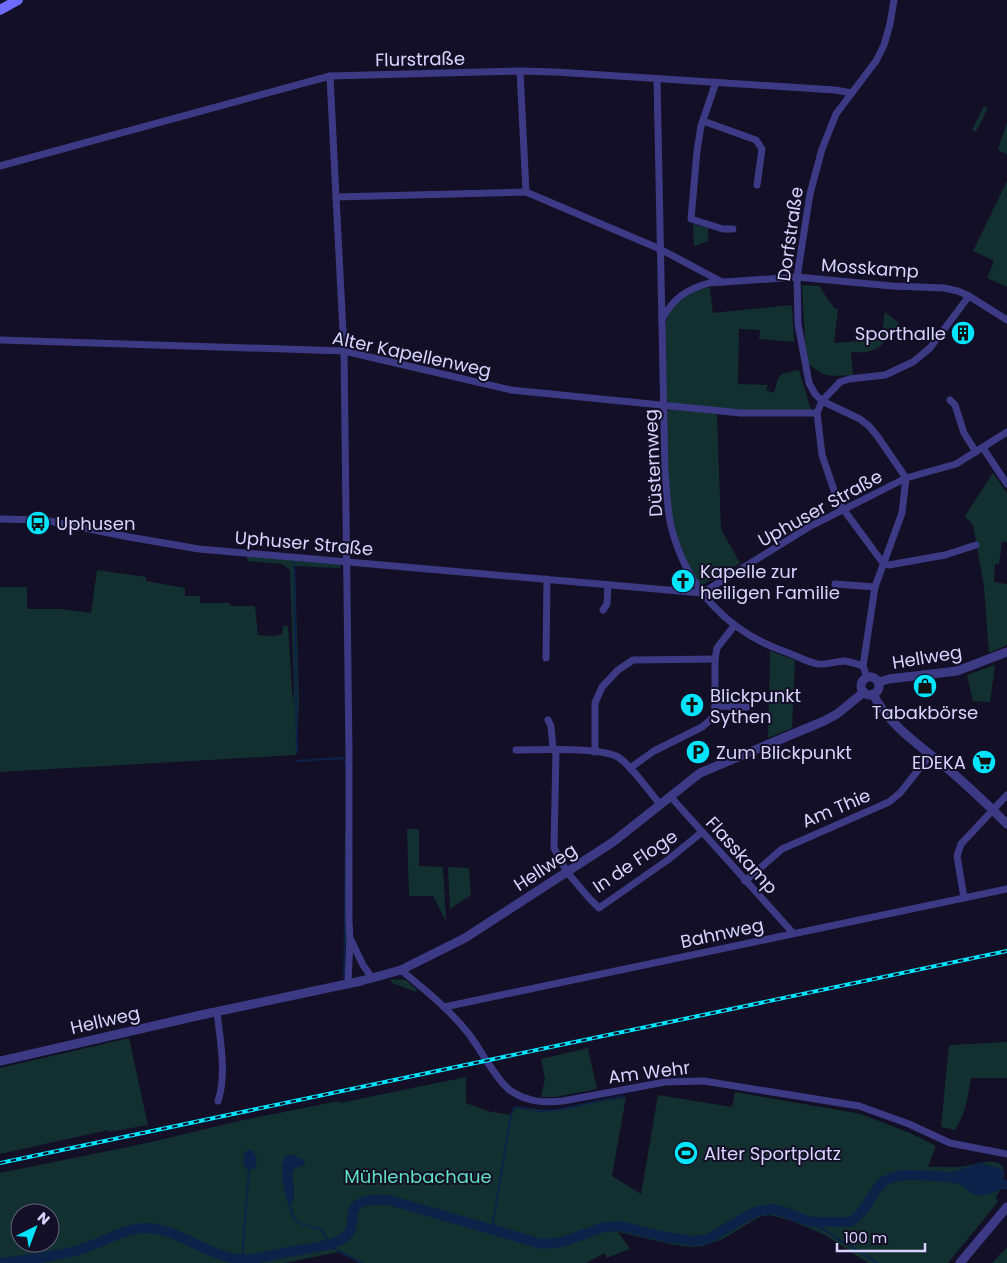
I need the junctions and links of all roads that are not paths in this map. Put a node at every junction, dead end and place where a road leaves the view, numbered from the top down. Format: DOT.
graph roads {
  1 [pos="18,0"];
  2 [pos="894,0"];
  3 [pos="0,10"];
  4 [pos="520,71"];
  5 [pos="330,76"];
  6 [pos="657,79"];
  7 [pos="716,82"];
  8 [pos="852,93"];
  9 [pos="703,121"];
  10 [pos="0,166"];
  11 [pos="757,185"];
  12 [pos="526,192"];
  13 [pos="336,197"];
  14 [pos="733,229"];
  15 [pos="660,249"];
  16 [pos="797,277"];
  17 [pos="722,283"];
  18 [pos="969,296"];
  19 [pos="662,320"];
  20 [pos="1007,320"];
  21 [pos="0,340"];
  22 [pos="344,352"];
  23 [pos="950,400"];
  24 [pos="822,401"];
  25 [pos="664,405"];
  26 [pos="817,413"];
  27 [pos="1007,432"];
  28 [pos="980,450"];
  29 [pos="906,478"];
  30 [pos="1007,484"];
  31 [pos="844,509"];
  32 [pos="0,520"];
  33 [pos="976,545"];
  34 [pos="346,562"];
  35 [pos="883,563"];
  36 [pos="547,580"];
  37 [pos="835,584"];
  38 [pos="608,585"];
  39 [pos="876,587"];
  40 [pos="702,593"];
  41 [pos="603,610"];
  42 [pos="734,626"];
  43 [pos="1007,652"];
  44 [pos="546,658"];
  45 [pos="715,659"];
  46 [pos="863,666"];
  47 [pos="867,677"];
  48 [pos="879,682"];
  49 [pos="869,693"];
  50 [pos="715,706"];
  51 [pos="747,708"];
  52 [pos="548,720"];
  53 [pos="516,750"];
  54 [pos="554,750"];
  55 [pos="595,752"];
  56 [pos="931,754"];
  57 [pos="630,768"];
  58 [pos="1007,795"];
  59 [pos="670,796"];
  60 [pos="660,804"];
  61 [pos="992,810"];
  62 [pos="1007,824"];
  63 [pos="702,832"];
  64 [pos="567,872"];
  65 [pos="745,881"];
  66 [pos="1007,889"];
  67 [pos="964,898"];
  68 [pos="793,933"];
  69 [pos="350,939"];
  70 [pos="401,970"];
  71 [pos="372,978"];
  72 [pos="348,984"];
  73 [pos="444,1007"];
  74 [pos="217,1012"];
  75 [pos="0,1062"];
  76 [pos="218,1101"];
  77 [pos="1007,1154"];
  78 [pos="1007,1207"];
  79 [pos="960,1263"];
  1 -- 3 [label="main road"];
  2 -- 8 [label="street, Dorfstraße"];
  4 -- 5 [label="street, Flurstraße"];
  4 -- 6 [label="street, Flurstraße"];
  4 -- 12 [label="street"];
  5 -- 10 [label="street, Flurstraße"];
  5 -- 13 [label="street"];
  6 -- 7 [label="street, Flurstraße"];
  6 -- 15 [label="street, Düsternweg"];
  7 -- 8 [label="street, Flurstraße"];
  7 -- 9 [label="street"];
  8 -- 16 [label="street, Dorfstraße"];
  9 -- 11 [label="street"];
  9 -- 14 [label="street"];
  12 -- 13 [label="street"];
  12 -- 15 [label="street"];
  13 -- 22 [label="street"];
  15 -- 17 [label="street"];
  15 -- 19 [label="street, Düsternweg"];
  16 -- 17 [label="street, Mosskamp"];
  16 -- 18 [label="street, Mosskamp"];
  16 -- 24 [label="street, Dorfstraße"];
  17 -- 19 [label="street, Mosskamp"];
  18 -- 20 [label="street, Mosskamp"];
  18 -- 24 [label="street"];
  19 -- 25 [label="street, Düsternweg"];
  21 -- 22 [label="street, Alter Kapellenweg"];
  22 -- 25 [label="street, Alter Kapellenweg"];
  22 -- 34 [label="street"];
  23 -- 28 [label="street"];
  24 -- 26 [label="street"];
  24 -- 29 [label="street, Dorfstraße"];
  25 -- 26 [label="street, Alter Kapellenweg"];
  25 -- 40 [label="street, Düsternweg"];
  26 -- 31 [label="street"];
  27 -- 28 [label="street, Uphuser Straße"];
  28 -- 29 [label="street, Uphuser Straße"];
  28 -- 30 [label="street"];
  29 -- 31 [label="street, Uphuser Straße"];
  29 -- 35 [label="street"];
  31 -- 35 [label="street"];
  31 -- 40 [label="street, Uphuser Straße"];
  32 -- 34 [label="street, Uphuser Straße"];
  33 -- 35 [label="street"];
  34 -- 36 [label="street, Uphuser Straße"];
  34 -- 69 [label="street"];
  35 -- 39 [label="street"];
  36 -- 38 [label="street, Uphuser Straße"];
  36 -- 44 [label="street"];
  37 -- 39 [label="street"];
  38 -- 40 [label="street, Uphuser Straße"];
  38 -- 41 [label="street"];
  39 -- 46 [label="street"];
  40 -- 42 [label="street, Düsternweg"];
  42 -- 45 [label="street"];
  42 -- 46 [label="street, Düsternweg"];
  43 -- 48 [label="street, Hellweg"];
  45 -- 50 [label="street"];
  45 -- 55 [label="street"];
  46 -- 47 [label="street"];
  47 -- 48 [label="street"];
  47 -- 49 [label="street"];
  48 -- 49 [label="street"];
  49 -- 56 [label="street"];
  49 -- 59 [label="street, Hellweg"];
  50 -- 51 [label="street"];
  50 -- 57 [label="street"];
  52 -- 54 [label="street"];
  53 -- 54 [label="street"];
  54 -- 55 [label="street"];
  54 -- 64 [label="street"];
  55 -- 57 [label="street"];
  56 -- 61 [label="street"];
  56 -- 65 [label="street, Am Thie"];
  57 -- 60 [label="street"];
  58 -- 61 [label="street"];
  59 -- 60 [label="street, Hellweg"];
  59 -- 63 [label="street, Flasskamp"];
  60 -- 64 [label="street, Hellweg"];
  61 -- 62 [label="street"];
  61 -- 67 [label="street"];
  63 -- 64 [label="street, In de Floge"];
  63 -- 65 [label="street, Flasskamp"];
  64 -- 70 [label="street, Hellweg"];
  65 -- 68 [label="street, Flasskamp"];
  66 -- 67 [label="street, Bahnweg"];
  67 -- 68 [label="street, Bahnweg"];
  68 -- 73 [label="street, Bahnweg"];
  69 -- 71 [label="street"];
  69 -- 72 [label="street"];
  70 -- 71 [label="street, Hellweg"];
  70 -- 73 [label="street, Am Wehr"];
  71 -- 72 [label="street, Hellweg"];
  72 -- 74 [label="street, Hellweg"];
  73 -- 77 [label="street, Am Wehr"];
  74 -- 75 [label="street, Hellweg"];
  74 -- 76 [label="street"];
  78 -- 79 [label="street"];
}
